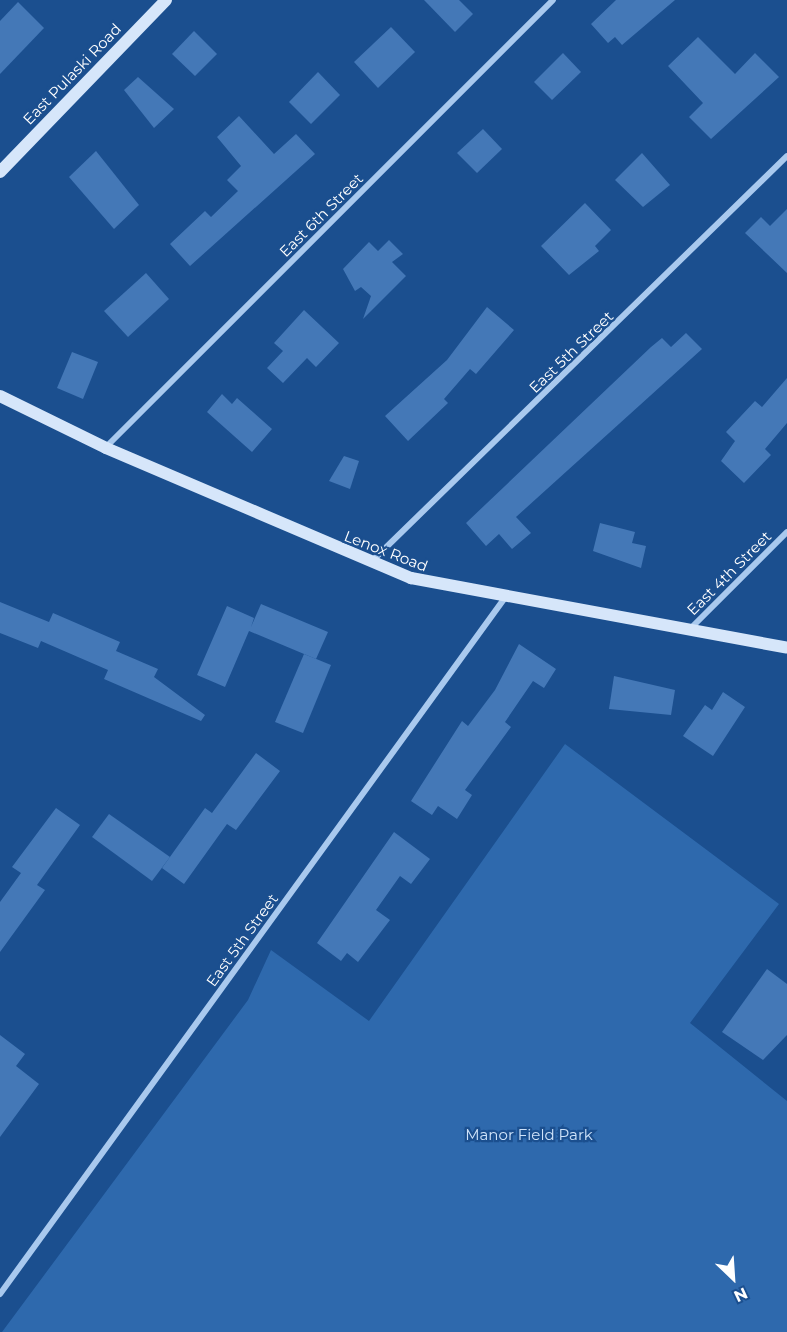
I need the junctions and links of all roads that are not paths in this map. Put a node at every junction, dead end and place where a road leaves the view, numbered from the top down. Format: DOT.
graph roads {
  1 [pos="166,0"];
  2 [pos="553,0"];
  3 [pos="787,156"];
  4 [pos="0,172"];
  5 [pos="0,396"];
  6 [pos="106,448"];
  7 [pos="787,532"];
  8 [pos="370,563"];
  9 [pos="504,599"];
  10 [pos="688,632"];
  11 [pos="787,648"];
  12 [pos="0,1294"];
  1 -- 4 [label="street, East Pulaski Road"];
  2 -- 6 [label="street, East 6th Street"];
  3 -- 8 [label="street, East 5th Street"];
  5 -- 6 [label="street, Lenox Road"];
  6 -- 8 [label="street, Lenox Road"];
  7 -- 10 [label="street, East 4th Street"];
  8 -- 9 [label="street, Lenox Road"];
  9 -- 10 [label="street, Lenox Road"];
  9 -- 12 [label="street, East 5th Street"];
  10 -- 11 [label="street, Lenox Road"];
}
